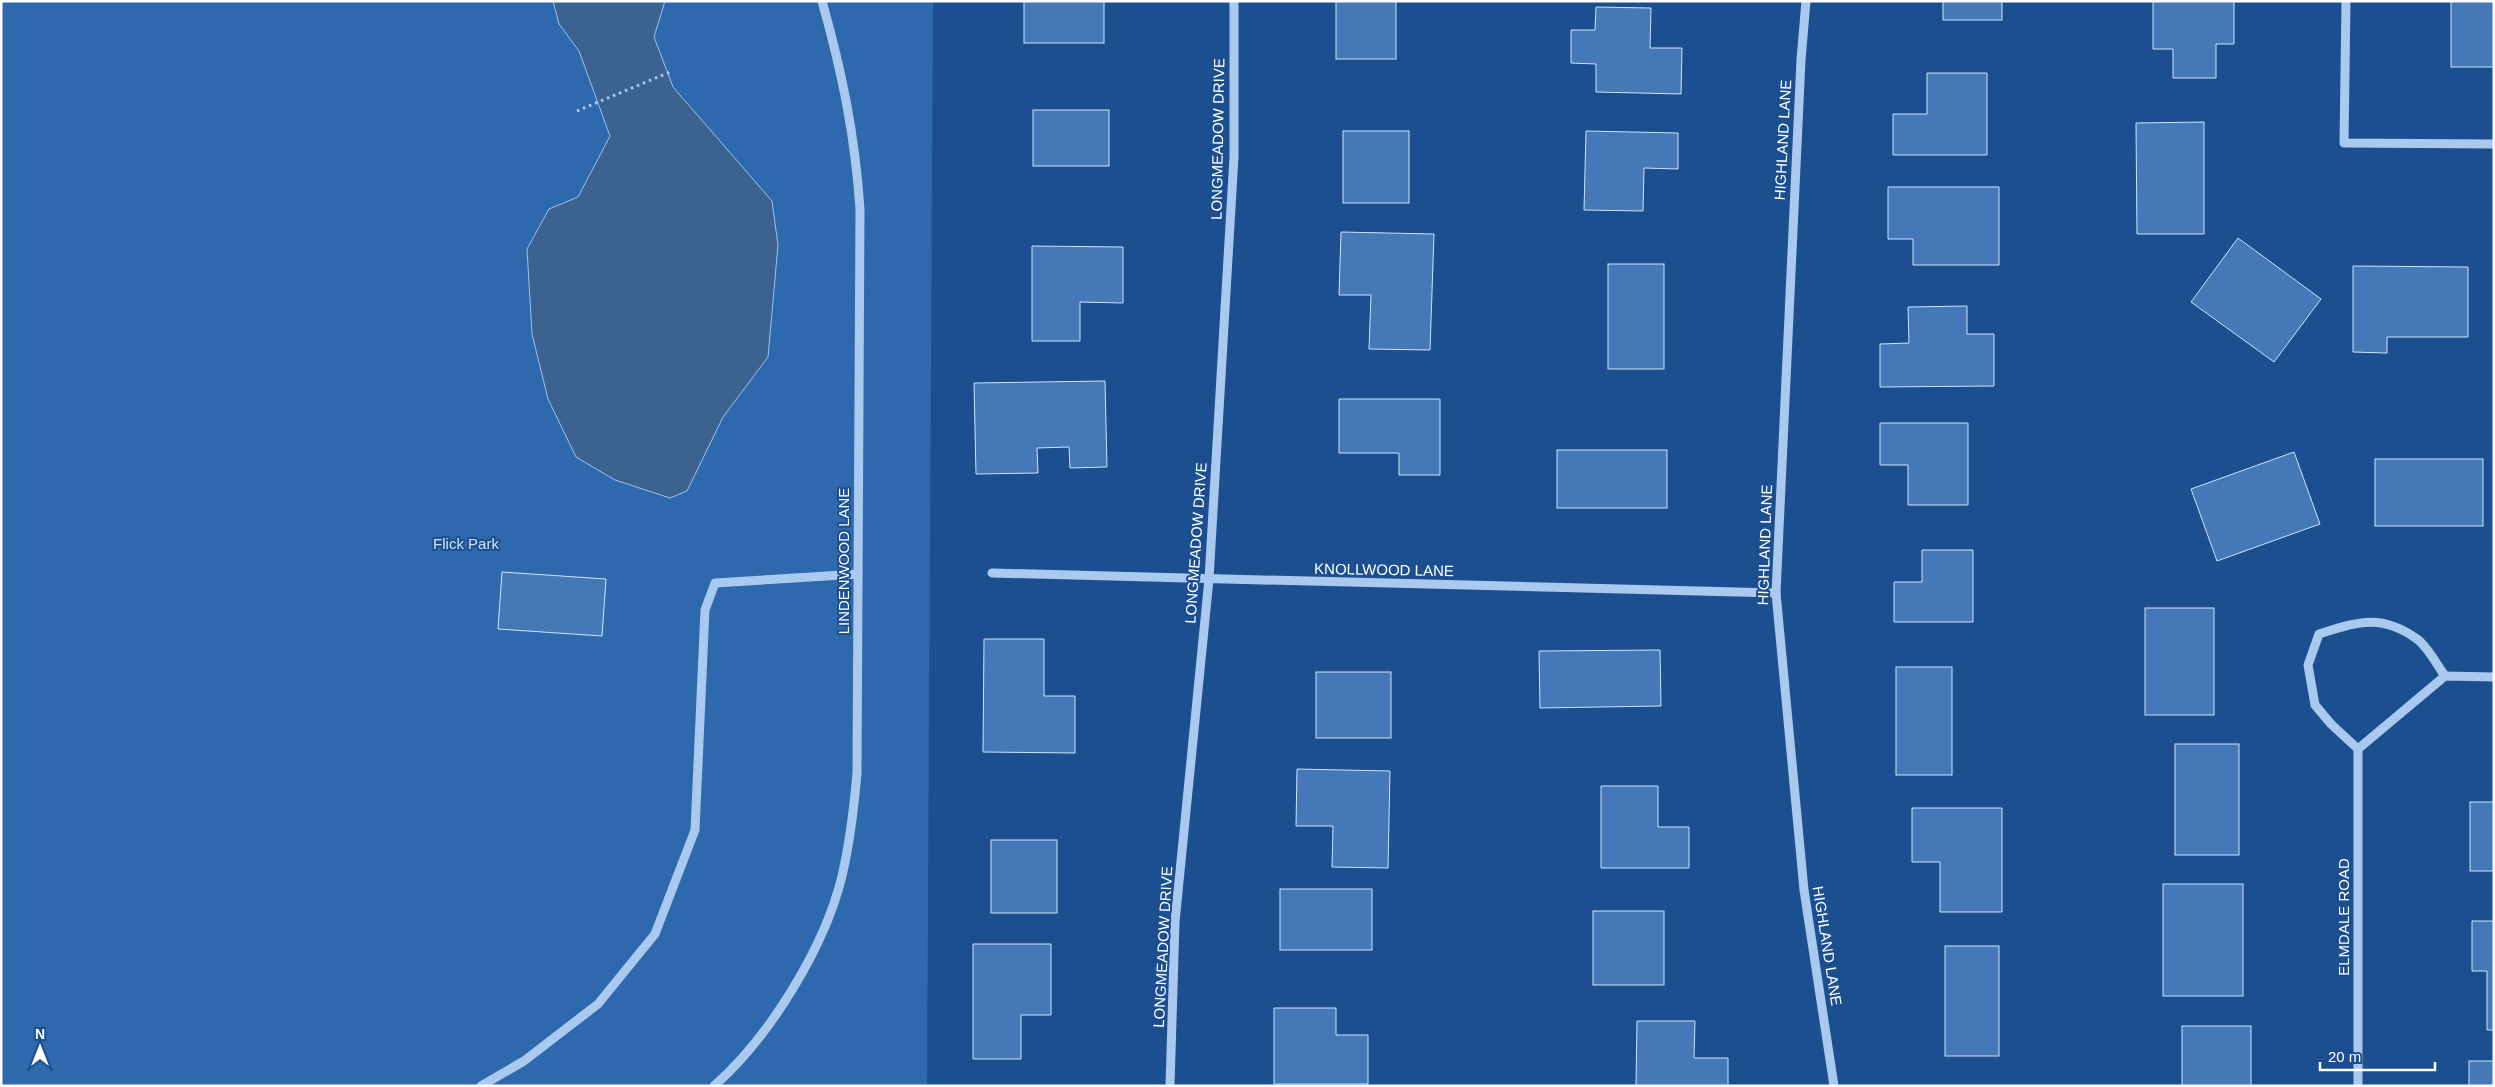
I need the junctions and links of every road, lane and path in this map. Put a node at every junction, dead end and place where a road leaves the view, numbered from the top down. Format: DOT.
graph roads {
  1 [pos="822,1"];
  2 [pos="1234,1"];
  3 [pos="1806,1"];
  4 [pos="2346,1"];
  5 [pos="670,72"];
  6 [pos="578,111"];
  7 [pos="2494,144"];
  8 [pos="992,573"];
  9 [pos="858,574"];
  10 [pos="1209,579"];
  11 [pos="1776,594"];
  12 [pos="2445,676"];
  13 [pos="2494,677"];
  14 [pos="2358,749"];
  15 [pos="481,1086"];
  16 [pos="714,1086"];
  17 [pos="1170,1086"];
  18 [pos="1834,1086"];
  19 [pos="2358,1086"];
  1 -- 9 [label="street, LINDENWOOD LANE"];
  2 -- 10 [label="street, LONGMEADOW DRIVE"];
  3 -- 11 [label="street, HIGHLAND LANE"];
  4 -- 7 [label="street"];
  5 -- 6 [label="path"];
  8 -- 10 [label="street, KNOLLWOOD LANE"];
  9 -- 15 [label="street"];
  9 -- 16 [label="street, LINDENWOOD LANE"];
  10 -- 11 [label="street, KNOLLWOOD LANE"];
  10 -- 17 [label="street, LONGMEADOW DRIVE"];
  11 -- 18 [label="street, HIGHLAND LANE"];
  12 -- 13 [label="street"];
  12 -- 14 [label="street"];
  12 -- 14 [label="street"];
  14 -- 19 [label="street, ELMDALE ROAD"];
}
